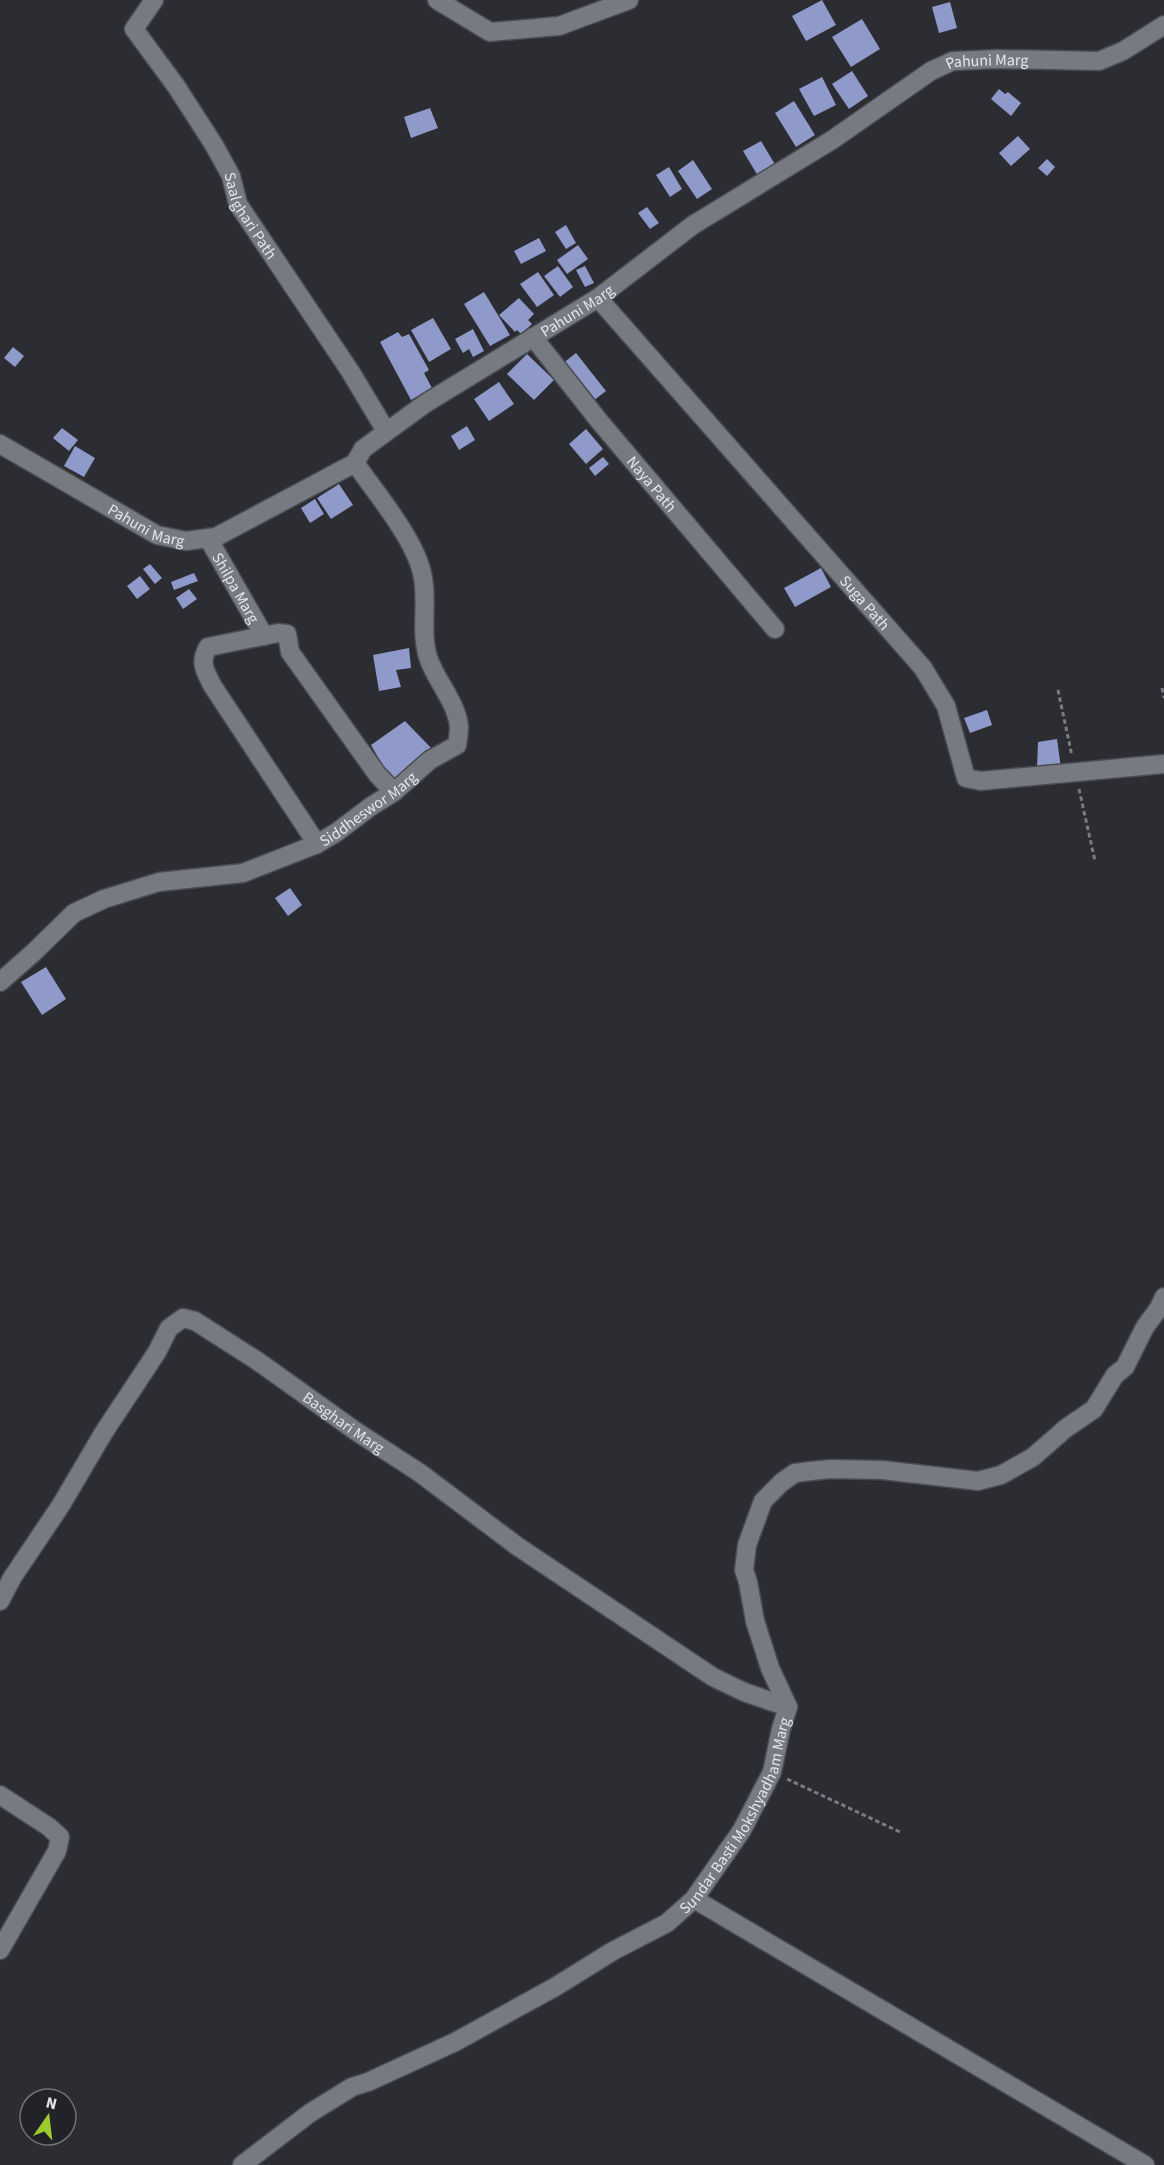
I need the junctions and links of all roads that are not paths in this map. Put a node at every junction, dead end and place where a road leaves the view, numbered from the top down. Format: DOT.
graph roads {
  1 [pos="154,0"];
  2 [pos="437,0"];
  3 [pos="629,0"];
  4 [pos="601,4"];
  5 [pos="1164,25"];
  6 [pos="598,298"];
  7 [pos="533,337"];
  8 [pos="386,432"];
  9 [pos="0,444"];
  10 [pos="355,463"];
  11 [pos="208,538"];
  12 [pos="775,629"];
  13 [pos="264,636"];
  14 [pos="1164,764"];
  15 [pos="394,792"];
  16 [pos="317,844"];
  17 [pos="0,982"];
  18 [pos="1164,1297"];
  19 [pos="0,1600"];
  20 [pos="788,1707"];
  21 [pos="0,1795"];
  22 [pos="694,1899"];
  23 [pos="0,1950"];
  24 [pos="242,2165"];
  25 [pos="1145,2165"];
  1 -- 8 [label="street, Saalghari Path"];
  2 -- 4 [label="street"];
  3 -- 4 [label="street"];
  5 -- 6 [label="street, Pahuni Marg"];
  6 -- 7 [label="street, Pahuni Marg"];
  6 -- 14 [label="street, Suga Path"];
  7 -- 8 [label="street, Pahuni Marg"];
  7 -- 12 [label="street, Naya Path"];
  8 -- 10 [label="street, Pahuni Marg"];
  9 -- 11 [label="street, Pahuni Marg"];
  10 -- 11 [label="street, Pahuni Marg"];
  10 -- 15 [label="street, Siddheswor Marg"];
  11 -- 13 [label="street, Shilpa Marg"];
  13 -- 15 [label="street"];
  13 -- 16 [label="street"];
  15 -- 16 [label="street, Siddheswor Marg"];
  16 -- 17 [label="street, Siddheswor Marg"];
  18 -- 20 [label="street, Sundar Basti Mokshyadham Marg"];
  19 -- 20 [label="street, Basghari Marg"];
  20 -- 22 [label="street, Sundar Basti Mokshyadham Marg"];
  21 -- 23 [label="street"];
  22 -- 24 [label="street, Sundar Basti Mokshyadham Marg"];
  22 -- 25 [label="street"];
}
